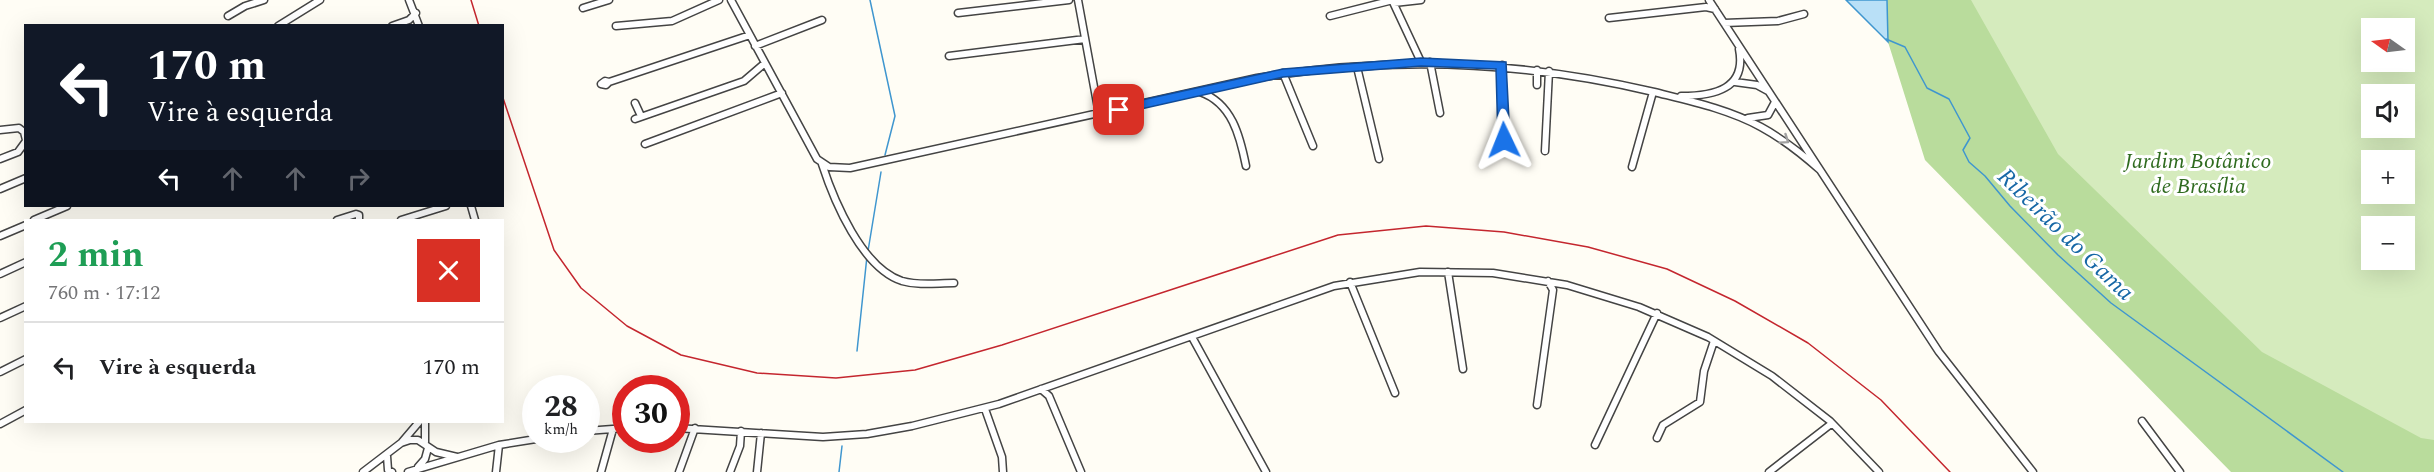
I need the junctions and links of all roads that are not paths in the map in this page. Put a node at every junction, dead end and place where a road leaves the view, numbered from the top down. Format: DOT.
graph roads {
  1 [pos="264,0"];
  2 [pos="320,0"];
  3 [pos="409,0"];
  4 [pos="609,0"];
  5 [pos="719,0"];
  6 [pos="731,0"];
  7 [pos="1070,0"];
  8 [pos="1078,0"];
  9 [pos="1420,0"];
  10 [pos="1393,2"];
  11 [pos="1708,3"];
  12 [pos="583,8"];
  13 [pos="416,13"];
  14 [pos="958,13"];
  15 [pos="1804,15"];
  16 [pos="228,16"];
  17 [pos="1330,16"];
  18 [pos="1609,18"];
  19 [pos="409,20"];
  20 [pos="822,20"];
  21 [pos="418,23"];
  22 [pos="1724,23"];
  23 [pos="281,24"];
  24 [pos="398,24"];
  25 [pos="616,26"];
  26 [pos="750,36"];
  27 [pos="1085,39"];
  28 [pos="1737,43"];
  29 [pos="756,46"];
  30 [pos="950,56"];
  31 [pos="1421,62"];
  32 [pos="1430,62"];
  33 [pos="765,63"];
  34 [pos="1502,65"];
  35 [pos="1357,67"];
  36 [pos="1537,70"];
  37 [pos="1549,71"];
  38 [pos="1283,73"];
  39 [pos="609,82"];
  40 [pos="1735,82"];
  41 [pos="1537,85"];
  42 [pos="1216,88"];
  43 [pos="1196,92"];
  44 [pos="1653,92"];
  45 [pos="1769,92"];
  46 [pos="782,93"];
  47 [pos="1714,94"];
  48 [pos="1212,95"];
  49 [pos="1669,96"];
  50 [pos="1775,102"];
  51 [pos="635,103"];
  52 [pos="1722,111"];
  53 [pos="1440,113"];
  54 [pos="1099,114"];
  55 [pos="641,116"];
  56 [pos="1744,117"];
  57 [pos="634,119"];
  58 [pos="0,130"];
  59 [pos="24,132"];
  60 [pos="1504,140"];
  61 [pos="24,143"];
  62 [pos="645,144"];
  63 [pos="1313,146"];
  64 [pos="1545,152"];
  65 [pos="0,159"];
  66 [pos="1379,159"];
  67 [pos="822,164"];
  68 [pos="1246,166"];
  69 [pos="1632,167"];
  70 [pos="1820,170"];
  71 [pos="24,179"];
  72 [pos="0,189"];
  73 [pos="65,207"];
  74 [pos="443,207"];
  75 [pos="36,219"];
  76 [pos="340,219"];
  77 [pos="359,219"];
  78 [pos="404,219"];
  79 [pos="24,226"];
  80 [pos="0,236"];
  81 [pos="24,263"];
  82 [pos="1448,272"];
  83 [pos="0,274"];
  84 [pos="1548,281"];
  85 [pos="1350,282"];
  86 [pos="954,283"];
  87 [pos="1560,284"];
  88 [pos="1552,290"];
  89 [pos="24,307"];
  90 [pos="1657,312"];
  91 [pos="0,318"];
  92 [pos="1192,337"];
  93 [pos="1713,341"];
  94 [pos="24,360"];
  95 [pos="1463,369"];
  96 [pos="0,372"];
  97 [pos="1052,386"];
  98 [pos="1041,389"];
  99 [pos="1395,393"];
  100 [pos="1049,396"];
  101 [pos="1537,405"];
  102 [pos="985,409"];
  103 [pos="24,411"];
  104 [pos="2142,421"];
  105 [pos="417,423"];
  106 [pos="425,423"];
  107 [pos="0,424"];
  108 [pos="1831,424"];
  109 [pos="690,428"];
  110 [pos="695,428"];
  111 [pos="741,431"];
  112 [pos="612,433"];
  113 [pos="761,433"];
  114 [pos="1658,438"];
  115 [pos="522,441"];
  116 [pos="401,443"];
  117 [pos="426,445"];
  118 [pos="499,445"];
  119 [pos="1595,445"];
  120 [pos="388,456"];
  121 [pos="458,457"];
  122 [pos="411,471"];
  123 [pos="363,472"];
  124 [pos="392,472"];
  125 [pos="496,472"];
  126 [pos="602,472"];
  127 [pos="679,472"];
  128 [pos="730,472"];
  129 [pos="757,472"];
  130 [pos="1003,472"];
  131 [pos="1082,472"];
  132 [pos="1266,472"];
  133 [pos="1769,472"];
  134 [pos="1880,472"];
  135 [pos="2033,472"];
  136 [pos="2180,472"];
  1 -- 16 [label="street"];
  2 -- 23 [label="street"];
  3 -- 13 [label="street"];
  4 -- 12 [label="street"];
  5 -- 25 [label="street"];
  6 -- 26 [label="street"];
  7 -- 14 [label="street"];
  8 -- 27 [label="street"];
  9 -- 10 [label="street"];
  10 -- 17 [label="street"];
  10 -- 31 [label="street"];
  11 -- 18 [label="street"];
  11 -- 22 [label="street"];
  13 -- 19 [label="street"];
  13 -- 21 [label="street"];
  15 -- 22 [label="street"];
  19 -- 21 [label="street"];
  19 -- 24 [label="street"];
  20 -- 29 [label="street"];
  22 -- 28 [label="street"];
  26 -- 29 [label="street"];
  26 -- 39 [label="street"];
  27 -- 30 [label="street"];
  27 -- 54 [label="street"];
  28 -- 40 [label="street"];
  28 -- 45 [label="street"];
  29 -- 33 [label="street"];
  31 -- 32 [label="street"];
  31 -- 35 [label="street"];
  32 -- 34 [label="street"];
  32 -- 53 [label="street"];
  33 -- 46 [label="street"];
  33 -- 55 [label="street"];
  34 -- 36 [label="street"];
  34 -- 60 [label="street"];
  35 -- 38 [label="street"];
  35 -- 66 [label="street"];
  36 -- 37 [label="street"];
  36 -- 41 [label="street"];
  37 -- 44 [label="street"];
  37 -- 64 [label="street"];
  38 -- 42 [label="street"];
  38 -- 63 [label="street"];
  40 -- 45 [label="street"];
  40 -- 47 [label="street"];
  42 -- 43 [label="street"];
  42 -- 48 [label="street"];
  43 -- 48 [label="street"];
  43 -- 54 [label="street"];
  44 -- 49 [label="street"];
  44 -- 69 [label="street"];
  45 -- 50 [label="street"];
  46 -- 62 [label="street"];
  46 -- 67 [label="street"];
  47 -- 49 [label="street"];
  47 -- 52 [label="street"];
  48 -- 68 [label="street"];
  49 -- 52 [label="street"];
  50 -- 56 [label="street"];
  50 -- 70 [label="street"];
  51 -- 55 [label="street"];
  52 -- 56 [label="street"];
  54 -- 67 [label="street"];
  55 -- 57 [label="street"];
  56 -- 70 [label="street, one-way"];
  58 -- 59 [label="street"];
  61 -- 65 [label="street"];
  67 -- 86 [label="street"];
  70 -- 135 [label="street"];
  71 -- 72 [label="street"];
  73 -- 75 [label="street"];
  74 -- 78 [label="street"];
  76 -- 77 [label="street"];
  79 -- 80 [label="street"];
  81 -- 83 [label="street"];
  82 -- 84 [label="street"];
  82 -- 85 [label="street"];
  82 -- 95 [label="street"];
  84 -- 87 [label="street"];
  84 -- 88 [label="street"];
  85 -- 92 [label="street"];
  85 -- 99 [label="street"];
  87 -- 88 [label="street"];
  87 -- 90 [label="street"];
  88 -- 101 [label="street"];
  89 -- 91 [label="street"];
  90 -- 93 [label="street"];
  90 -- 119 [label="street"];
  92 -- 97 [label="street"];
  92 -- 132 [label="street"];
  93 -- 108 [label="street"];
  93 -- 114 [label="street"];
  94 -- 96 [label="street"];
  97 -- 98 [label="street"];
  97 -- 100 [label="street"];
  98 -- 100 [label="street"];
  98 -- 102 [label="street"];
  100 -- 131 [label="street"];
  102 -- 113 [label="street"];
  102 -- 130 [label="street"];
  103 -- 107 [label="street"];
  104 -- 136 [label="street"];
  105 -- 116 [label="street"];
  106 -- 117 [label="street"];
  108 -- 133 [label="street"];
  108 -- 134 [label="street"];
  109 -- 110 [label="street"];
  110 -- 111 [label="street"];
  110 -- 127 [label="street"];
  111 -- 113 [label="street"];
  111 -- 128 [label="street"];
  112 -- 126 [label="street"];
  113 -- 129 [label="street"];
  115 -- 118 [label="street"];
  116 -- 117 [label="street"];
  116 -- 120 [label="street"];
  117 -- 121 [label="street"];
  117 -- 122 [label="street"];
  118 -- 121 [label="street"];
  118 -- 125 [label="street"];
  120 -- 123 [label="street"];
  120 -- 124 [label="street"];
  121 -- 122 [label="street"];
}
